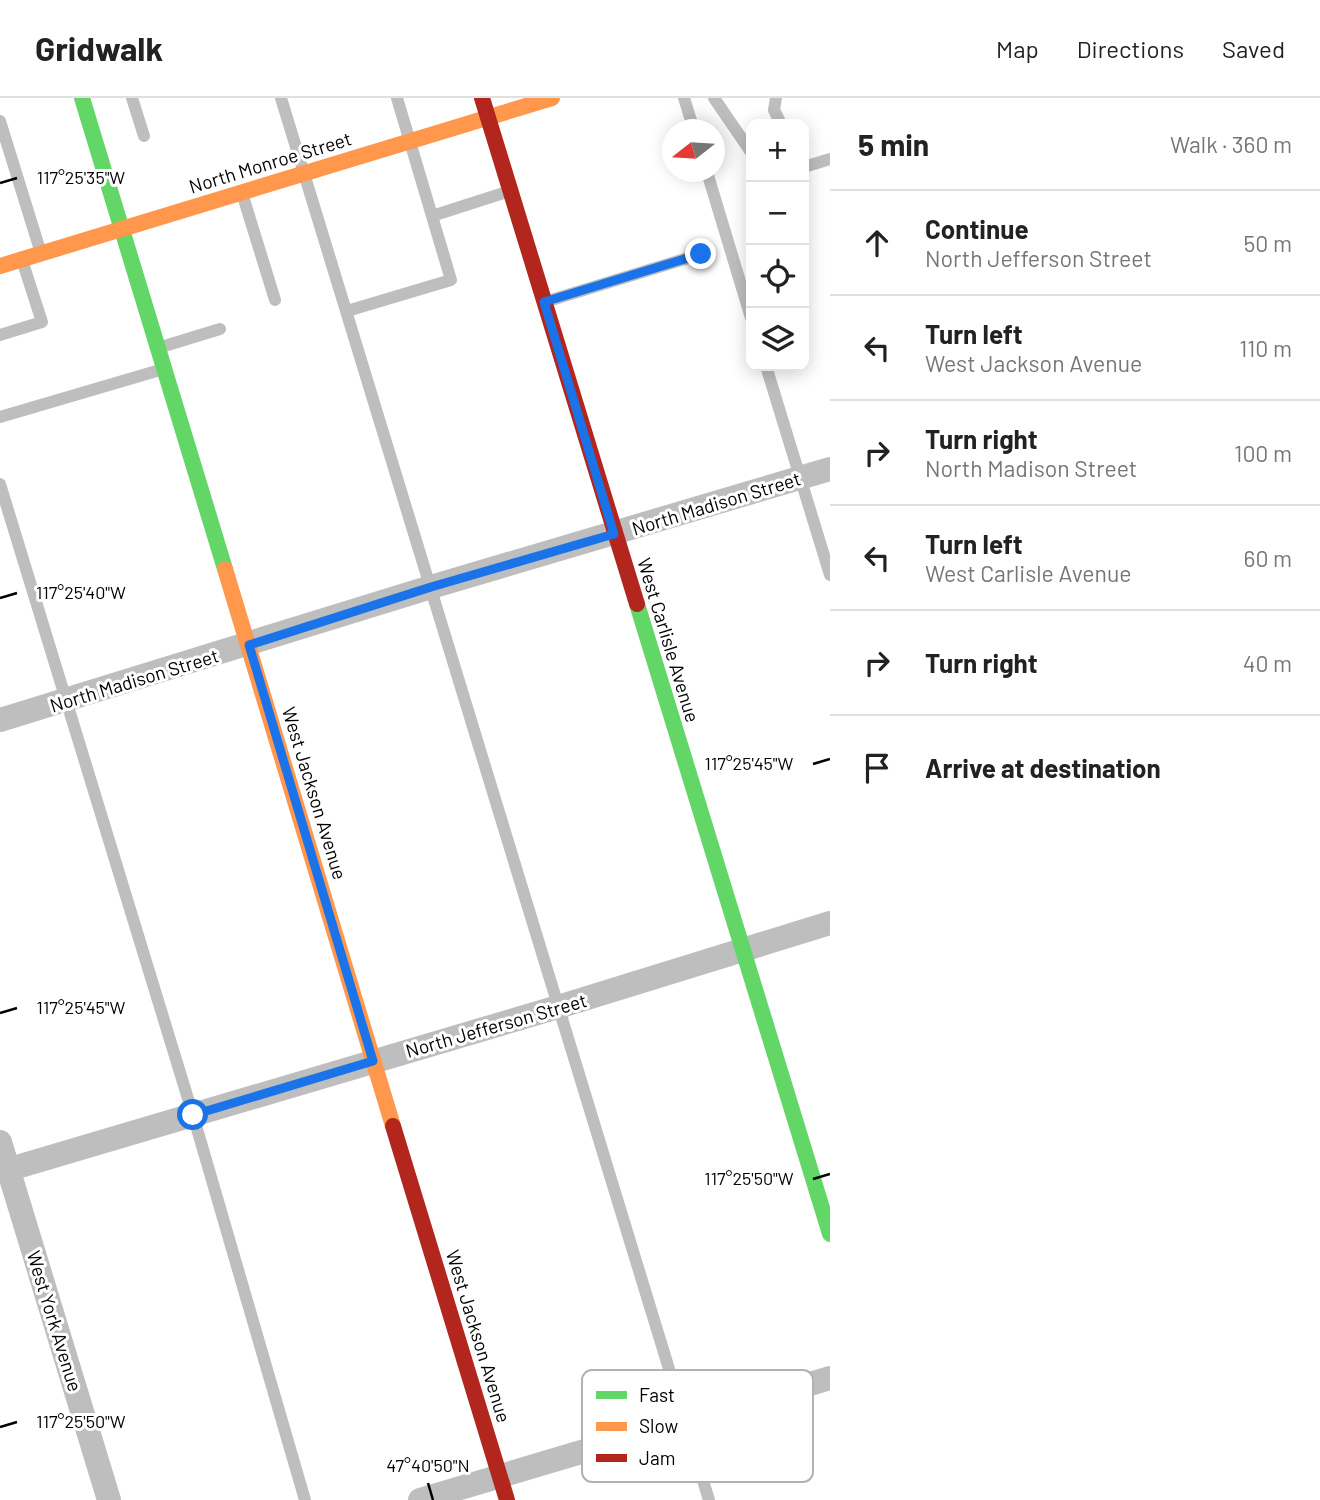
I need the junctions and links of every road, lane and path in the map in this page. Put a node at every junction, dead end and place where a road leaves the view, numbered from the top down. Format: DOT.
graph roads {
  1 [pos="82,98"];
  2 [pos="132,98"];
  3 [pos="281,98"];
  4 [pos="397,98"];
  5 [pos="482,98"];
  6 [pos="552,98"];
  7 [pos="684,98"];
  8 [pos="714,98"];
  9 [pos="776,98"];
  10 [pos="488,118"];
  11 [pos="691,119"];
  12 [pos="778,119"];
  13 [pos="0,121"];
  14 [pos="144,136"];
  15 [pos="410,141"];
  16 [pos="746,145"];
  17 [pos="830,159"];
  18 [pos="809,162"];
  19 [pos="304,174"];
  20 [pos="709,182"];
  21 [pos="510,191"];
  22 [pos="242,193"];
  23 [pos="432,216"];
  24 [pos="122,230"];
  25 [pos="41,254"];
  26 [pos="701,254"];
  27 [pos="22,260"];
  28 [pos="0,266"];
  29 [pos="275,299"];
  30 [pos="544,302"];
  31 [pos="748,308"];
  32 [pos="346,311"];
  33 [pos="220,330"];
  34 [pos="0,335"];
  35 [pos="158,348"];
  36 [pos="164,369"];
  37 [pos="768,371"];
  38 [pos="0,417"];
  39 [pos="830,469"];
  40 [pos="800,478"];
  41 [pos="0,484"];
  42 [pos="614,534"];
  43 [pos="830,575"];
  44 [pos="431,587"];
  45 [pos="249,645"];
  46 [pos="66,700"];
  47 [pos="0,720"];
  48 [pos="830,923"];
  49 [pos="743,950"];
  50 [pos="558,1007"];
  51 [pos="373,1061"];
  52 [pos="193,1115"];
  53 [pos="0,1142"];
  54 [pos="4,1171"];
  55 [pos="830,1234"];
  56 [pos="669,1370"];
  57 [pos="830,1378"];
  58 [pos="813,1383"];
  59 [pos="582,1452"];
  60 [pos="499,1476"];
  61 [pos="703,1482"];
  62 [pos="109,1500"];
  63 [pos="305,1500"];
  64 [pos="419,1500"];
  65 [pos="507,1500"];
  66 [pos="709,1500"];
  1 -- 24 [label="street, West Jackson Avenue"];
  2 -- 14 [label="lane"];
  3 -- 19 [label="lane"];
  4 -- 15 [label="lane"];
  5 -- 10 [label="street, West Carlisle Avenue"];
  6 -- 10 [label="street, North Monroe Street"];
  7 -- 11 [label="lane"];
  8 -- 16 [label="lane"];
  9 -- 12 [label="lane"];
  10 -- 15 [label="street, North Monroe Street"];
  10 -- 21 [label="street, West Carlisle Avenue"];
  13 -- 25 [label="lane"];
  15 -- 19 [label="street, North Monroe Street"];
  15 -- 23 [label="lane"];
  17 -- 18 [label="lane"];
  19 -- 22 [label="street, North Monroe Street"];
  19 -- 32 [label="lane"];
  20 -- 31 [label="lane"];
  21 -- 23 [label="lane"];
  21 -- 30 [label="street, West Carlisle Avenue"];
  22 -- 24 [label="street, North Monroe Street"];
  22 -- 29 [label="lane"];
  23 -- 32 [label="lane"];
  24 -- 25 [label="street, North Monroe Street"];
  24 -- 35 [label="street, West Jackson Avenue"];
  25 -- 27 [label="street, North Monroe Street"];
  26 -- 30 [label="lane"];
  27 -- 28 [label="street, North Monroe Street"];
  27 -- 34 [label="lane"];
  30 -- 42 [label="street, West Carlisle Avenue"];
  32 -- 44 [label="lane"];
  33 -- 35 [label="lane"];
  35 -- 36 [label="street, West Jackson Avenue"];
  36 -- 38 [label="lane"];
  36 -- 45 [label="street, West Jackson Avenue"];
  37 -- 40 [label="lane"];
  39 -- 40 [label="street, North Madison Street"];
  40 -- 42 [label="street, North Madison Street"];
  40 -- 43 [label="lane"];
  41 -- 46 [label="lane"];
  42 -- 44 [label="street, North Madison Street"];
  42 -- 49 [label="street, West Carlisle Avenue"];
  44 -- 45 [label="street, North Madison Street"];
  44 -- 50 [label="lane"];
  45 -- 46 [label="street, North Madison Street"];
  45 -- 51 [label="street, West Jackson Avenue"];
  46 -- 47 [label="street, North Madison Street"];
  46 -- 52 [label="lane"];
  48 -- 49 [label="street, North Jefferson Street"];
  49 -- 50 [label="street, North Jefferson Street"];
  49 -- 55 [label="street, West Carlisle Avenue"];
  50 -- 51 [label="street, North Jefferson Street"];
  50 -- 56 [label="lane"];
  51 -- 52 [label="street, North Jefferson Street"];
  51 -- 60 [label="street, West Jackson Avenue"];
  52 -- 54 [label="street, North Jefferson Street"];
  52 -- 63 [label="lane"];
  53 -- 54 [label="street, West York Avenue"];
  54 -- 62 [label="street, West York Avenue"];
  57 -- 58 [label="street"];
  59 -- 60 [label="street"];
  60 -- 64 [label="street"];
  60 -- 65 [label="street, West Jackson Avenue"];
  61 -- 66 [label="lane"];
}
